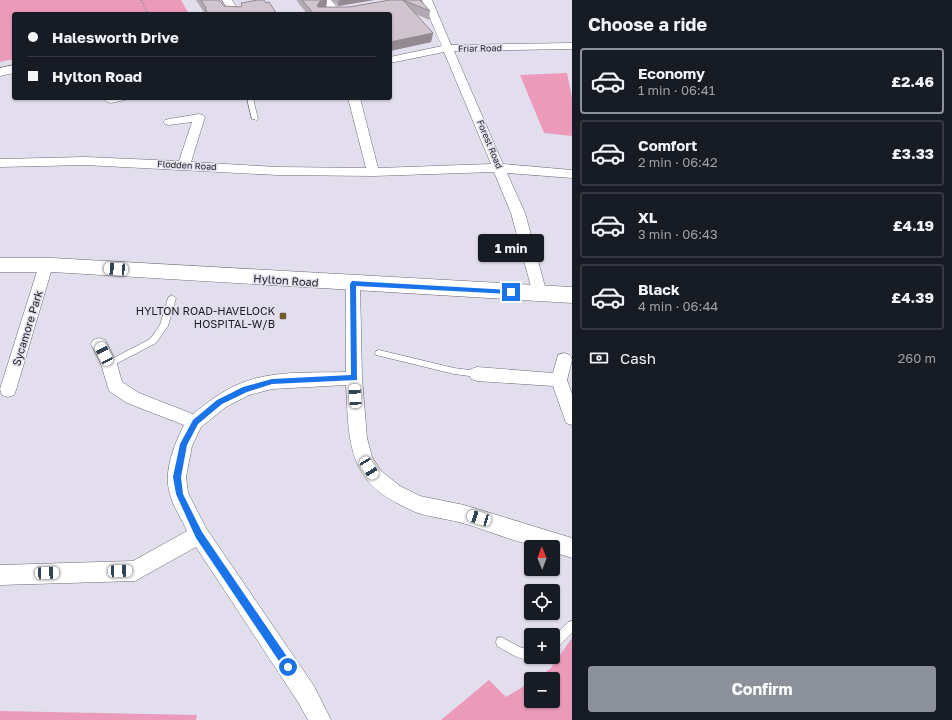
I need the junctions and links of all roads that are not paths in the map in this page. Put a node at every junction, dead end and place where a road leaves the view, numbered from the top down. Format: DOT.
graph roads {
  1 [pos="226,0"];
  2 [pos="326,0"];
  3 [pos="427,0"];
  4 [pos="352,9"];
  5 [pos="235,12"];
  6 [pos="331,12"];
  7 [pos="336,12"];
  8 [pos="572,46"];
  9 [pos="448,48"];
  10 [pos="392,60"];
  11 [pos="12,70"];
  12 [pos="0,72"];
  13 [pos="250,100"];
  14 [pos="355,100"];
  15 [pos="254,119"];
  16 [pos="169,122"];
  17 [pos="0,163"];
  18 [pos="184,165"];
  19 [pos="500,168"];
  20 [pos="373,172"];
  21 [pos="572,174"];
  22 [pos="0,265"];
  23 [pos="46,265"];
  24 [pos="352,284"];
  25 [pos="540,294"];
  26 [pos="572,295"];
  27 [pos="172,298"];
  28 [pos="99,344"];
  29 [pos="379,353"];
  30 [pos="564,360"];
  31 [pos="109,364"];
  32 [pos="477,374"];
  33 [pos="354,378"];
  34 [pos="559,380"];
  35 [pos="8,390"];
  36 [pos="572,418"];
  37 [pos="195,422"];
  38 [pos="199,535"];
  39 [pos="571,545"];
  40 [pos="1,579"];
  41 [pos="572,626"];
  42 [pos="560,637"];
  43 [pos="501,642"];
  44 [pos="524,653"];
  45 [pos="320,720"];
  1 -- 5 [label="street"];
  2 -- 6 [label="street"];
  3 -- 9 [label="street, Forest Road"];
  4 -- 7 [label="street"];
  8 -- 9 [label="street, Friar Road"];
  9 -- 10 [label="street, Friar Road"];
  9 -- 19 [label="street, Forest Road"];
  11 -- 12 [label="street"];
  13 -- 15 [label="lane"];
  14 -- 20 [label="street"];
  16 -- 18 [label="street"];
  17 -- 18 [label="street, Flodden Road"];
  18 -- 20 [label="street, Flodden Road"];
  19 -- 20 [label="street, Flodden Road"];
  19 -- 21 [label="street, Flodden Road"];
  19 -- 25 [label="street, Forest Road"];
  22 -- 23 [label="street, Hylton Road"];
  23 -- 24 [label="street, Hylton Road"];
  23 -- 35 [label="street, Sycamore Park"];
  24 -- 25 [label="street, Hylton Road"];
  24 -- 33 [label="street"];
  25 -- 26 [label="street, Hylton Road"];
  27 -- 31 [label="lane"];
  28 -- 31 [label="street"];
  29 -- 32 [label="lane"];
  30 -- 34 [label="street"];
  31 -- 37 [label="street"];
  32 -- 34 [label="street"];
  33 -- 37 [label="street"];
  33 -- 39 [label="street"];
  34 -- 36 [label="street"];
  37 -- 38 [label="street"];
  38 -- 40 [label="street"];
  38 -- 45 [label="street"];
  41 -- 42 [label="lane"];
  43 -- 44 [label="lane"];
}
